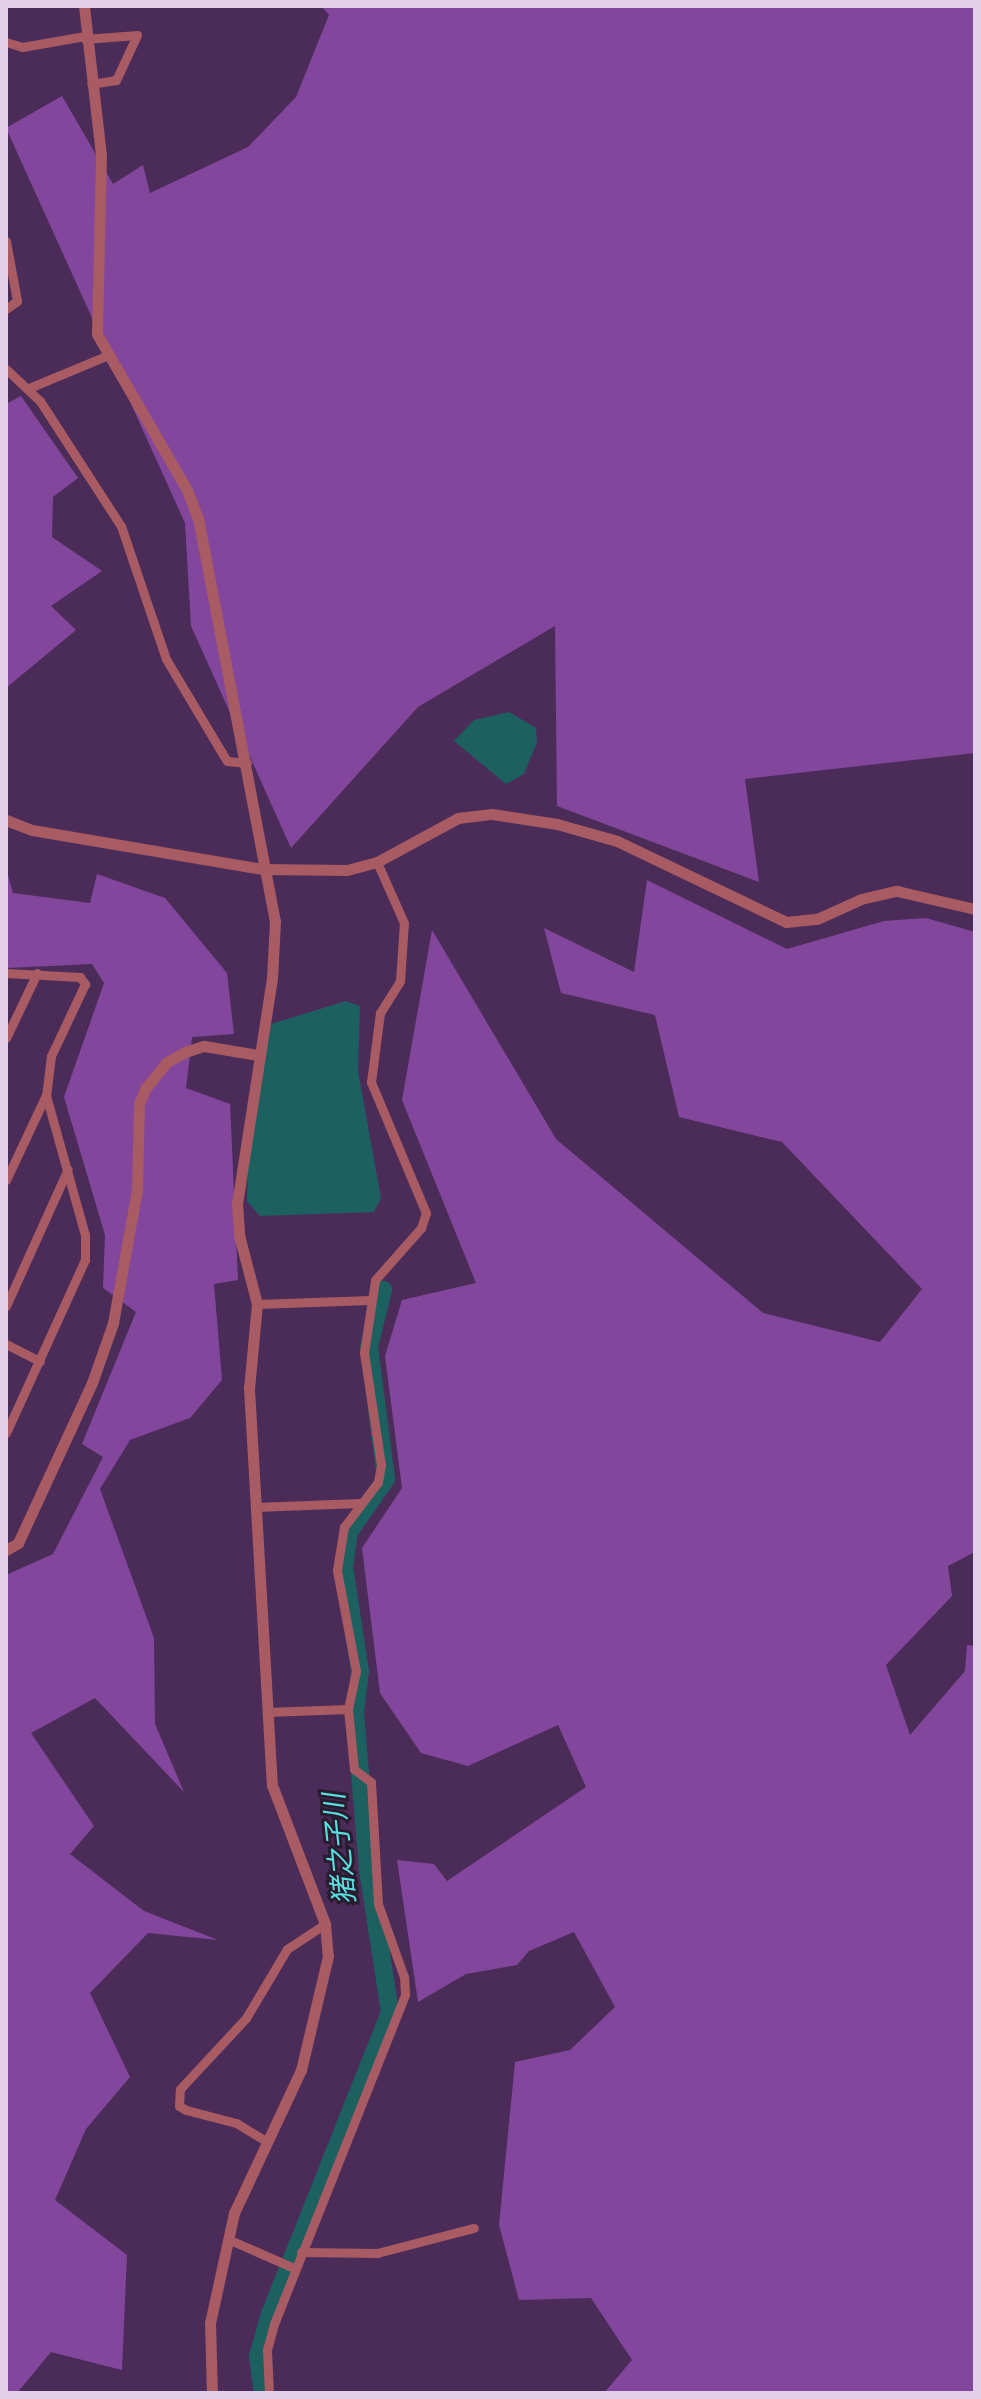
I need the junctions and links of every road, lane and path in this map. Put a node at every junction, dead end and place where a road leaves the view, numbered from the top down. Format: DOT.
graph roads {
  1 [pos="84,6"];
  2 [pos="85,37"];
  3 [pos="6,42"];
  4 [pos="91,84"];
  5 [pos="6,241"];
  6 [pos="6,309"];
  7 [pos="106,356"];
  8 [pos="6,369"];
  9 [pos="29,388"];
  10 [pos="247,763"];
  11 [pos="6,820"];
  12 [pos="377,862"];
  13 [pos="263,869"];
  14 [pos="975,909"];
  15 [pos="6,973"];
  16 [pos="37,973"];
  17 [pos="6,1038"];
  18 [pos="258,1055"];
  19 [pos="46,1095"];
  20 [pos="11,1158"];
  21 [pos="68,1169"];
  22 [pos="6,1180"];
  23 [pos="370,1300"];
  24 [pos="257,1304"];
  25 [pos="6,1306"];
  26 [pos="6,1344"];
  27 [pos="40,1361"];
  28 [pos="6,1433"];
  29 [pos="360,1503"];
  30 [pos="255,1507"];
  31 [pos="6,1550"];
  32 [pos="348,1709"];
  33 [pos="267,1712"];
  34 [pos="325,1924"];
  35 [pos="266,2141"];
  36 [pos="474,2228"];
  37 [pos="230,2240"];
  38 [pos="301,2252"];
  39 [pos="288,2266"];
  40 [pos="212,2393"];
  41 [pos="269,2393"];
  1 -- 2 [label="street"];
  2 -- 3 [label="street"];
  2 -- 4 [label="street"];
  2 -- 4 [label="street"];
  4 -- 7 [label="street"];
  5 -- 6 [label="street"];
  7 -- 9 [label="street"];
  7 -- 10 [label="street"];
  8 -- 9 [label="street"];
  9 -- 10 [label="street"];
  10 -- 13 [label="street"];
  11 -- 13 [label="street"];
  12 -- 13 [label="street"];
  12 -- 14 [label="street"];
  12 -- 23 [label="street"];
  13 -- 18 [label="street"];
  15 -- 16 [label="street"];
  16 -- 17 [label="street"];
  16 -- 19 [label="street"];
  18 -- 24 [label="street"];
  18 -- 31 [label="street"];
  19 -- 20 [label="street"];
  19 -- 21 [label="street"];
  20 -- 22 [label="street"];
  21 -- 25 [label="street"];
  21 -- 27 [label="street"];
  23 -- 24 [label="street"];
  23 -- 29 [label="street"];
  24 -- 30 [label="street"];
  26 -- 27 [label="street"];
  27 -- 28 [label="street"];
  29 -- 30 [label="street"];
  29 -- 32 [label="street"];
  30 -- 33 [label="street"];
  32 -- 33 [label="street"];
  32 -- 38 [label="street"];
  33 -- 34 [label="street"];
  34 -- 35 [label="street"];
  34 -- 35 [label="street"];
  35 -- 37 [label="street"];
  36 -- 38 [label="street"];
  37 -- 39 [label="street"];
  37 -- 40 [label="street"];
  38 -- 39 [label="street"];
  39 -- 41 [label="street"];
}
